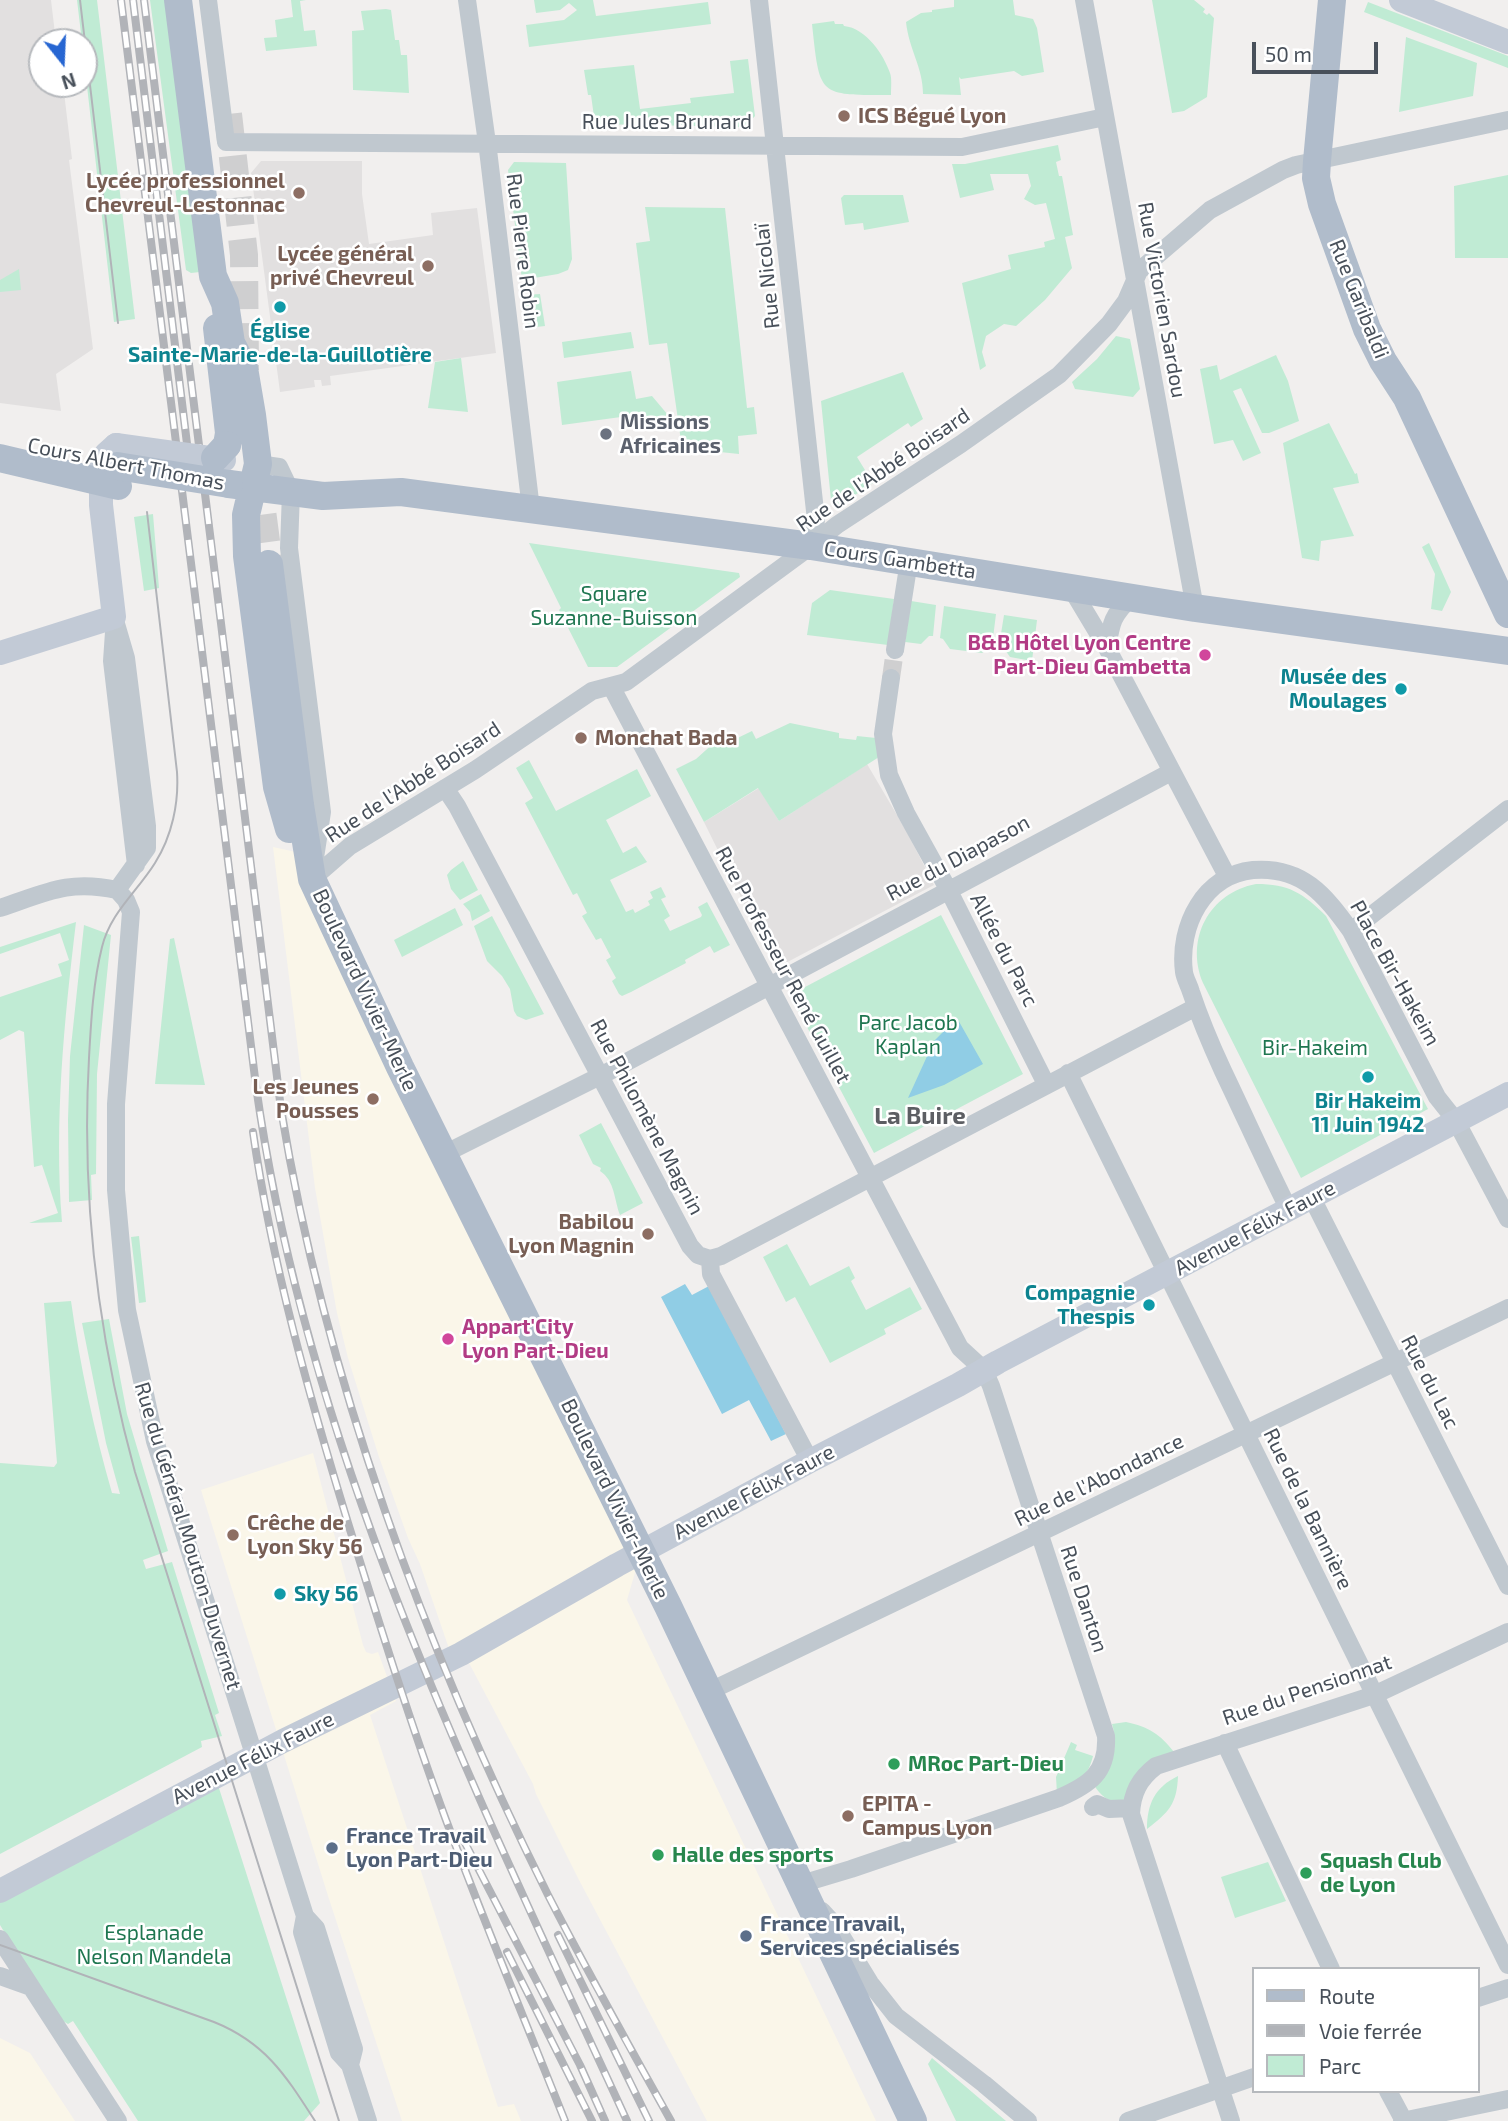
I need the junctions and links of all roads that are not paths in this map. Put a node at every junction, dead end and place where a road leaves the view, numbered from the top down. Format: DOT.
graph roads {
  1 [pos="178,0"];
  2 [pos="193,0"];
  3 [pos="208,0"];
  4 [pos="467,0"];
  5 [pos="759,0"];
  6 [pos="1084,0"];
  7 [pos="1332,0"];
  8 [pos="1401,0"];
  9 [pos="1508,42"];
  10 [pos="1105,117"];
  11 [pos="1508,120"];
  12 [pos="487,145"];
  13 [pos="775,145"];
  14 [pos="1317,161"];
  15 [pos="220,267"];
  16 [pos="1135,278"];
  17 [pos="0,439"];
  18 [pos="0,458"];
  19 [pos="110,469"];
  20 [pos="245,478"];
  21 [pos="531,509"];
  22 [pos="811,546"];
  23 [pos="909,561"];
  24 [pos="269,564"];
  25 [pos="1071,588"];
  26 [pos="1131,598"];
  27 [pos="1195,608"];
  28 [pos="1508,614"];
  29 [pos="114,617"];
  30 [pos="1107,648"];
  31 [pos="895,650"];
  32 [pos="1508,651"];
  33 [pos="0,653"];
  34 [pos="891,678"];
  35 [pos="611,686"];
  36 [pos="1171,772"];
  37 [pos="446,788"];
  38 [pos="1508,809"];
  39 [pos="1227,877"];
  40 [pos="312,879"];
  41 [pos="948,889"];
  42 [pos="117,890"];
  43 [pos="0,908"];
  44 [pos="1351,931"];
  45 [pos="768,986"];
  46 [pos="1196,1007"];
  47 [pos="1068,1073"];
  48 [pos="599,1076"];
  49 [pos="1046,1084"];
  50 [pos="1508,1094"];
  51 [pos="1455,1121"];
  52 [pos="444,1154"];
  53 [pos="869,1177"];
  54 [pos="1312,1198"];
  55 [pos="1289,1210"];
  56 [pos="1508,1219"];
  57 [pos="710,1259"];
  58 [pos="1167,1275"];
  59 [pos="1508,1308"];
  60 [pos="1394,1363"];
  61 [pos="984,1370"];
  62 [pos="1246,1434"];
  63 [pos="810,1461"];
  64 [pos="1039,1535"];
  65 [pos="641,1552"];
  66 [pos="1508,1586"];
  67 [pos="1508,1632"];
  68 [pos="709,1692"];
  69 [pos="1374,1695"];
  70 [pos="1225,1743"];
  71 [pos="256,1756"];
  72 [pos="1093,1807"];
  73 [pos="1131,1811"];
  74 [pos="811,1886"];
  75 [pos="0,1891"];
  76 [pos="0,1939"];
  77 [pos="1508,1965"];
  78 [pos="1330,1967"];
  79 [pos="0,1976"];
  80 [pos="31,1987"];
  81 [pos="1508,1988"];
  82 [pos="1480,1997"];
  83 [pos="1252,2078"];
  84 [pos="1220,2089"];
  85 [pos="1389,2093"];
  86 [pos="1508,2099"];
  87 [pos="118,2121"];
  88 [pos="368,2121"];
  89 [pos="913,2121"];
  90 [pos="1028,2121"];
  91 [pos="1128,2121"];
  92 [pos="1231,2121"];
  93 [pos="1403,2121"];
  1 -- 15 [label="main road"];
  2 -- 15 [label="main road"];
  3 -- 12 [label="street, Rue Jules Brunard"];
  4 -- 12 [label="street, Rue Pierre Robin"];
  5 -- 13 [label="street, Rue Nicolaï"];
  6 -- 10 [label="street, Rue Victorien Sardou"];
  7 -- 14 [label="main road, Rue Garibaldi"];
  8 -- 9 [label="main road"];
  10 -- 13 [label="street, Rue Jules Brunard"];
  10 -- 16 [label="street, Rue Victorien Sardou"];
  11 -- 14 [label="street, Rue de l'Abbé Boisard"];
  12 -- 13 [label="street, Rue Jules Brunard"];
  12 -- 21 [label="street, Rue Pierre Robin"];
  13 -- 22 [label="street, Rue Nicolaï"];
  14 -- 16 [label="street, Rue de l'Abbé Boisard"];
  14 -- 28 [label="main road, Rue Garibaldi"];
  15 -- 20 [label="main road"];
  16 -- 22 [label="street, Rue de l'Abbé Boisard"];
  16 -- 27 [label="street, Rue Victorien Sardou"];
  17 -- 19 [label="main road, Cours Albert Thomas"];
  18 -- 19 [label="main road"];
  19 -- 20 [label="main road, Cours Gambetta"];
  19 -- 20 [label="main road, Cours Albert Thomas, bridge"];
  19 -- 29 [label="main road"];
  20 -- 21 [label="main road, Cours Gambetta"];
  20 -- 40 [label="main road"];
  20 -- 40 [label="street, Boulevard Vivier-Merle"];
  21 -- 22 [label="main road, Cours Gambetta"];
  22 -- 23 [label="main road, Cours Gambetta"];
  22 -- 35 [label="street, Rue de l'Abbé Boisard"];
  23 -- 25 [label="main road, Cours Gambetta"];
  23 -- 31 [label="street"];
  24 -- 40 [label="main road, Boulevard Vivier-Merle"];
  25 -- 26 [label="main road, Cours Gambetta"];
  25 -- 30 [label="street"];
  26 -- 27 [label="main road, Cours Gambetta"];
  26 -- 30 [label="street"];
  27 -- 32 [label="main road, Cours Gambetta"];
  29 -- 33 [label="main road"];
  29 -- 42 [label="street"];
  30 -- 36 [label="street"];
  34 -- 41 [label="street, Allée du Parc"];
  35 -- 37 [label="street, Rue de l'Abbé Boisard"];
  35 -- 45 [label="street, Rue Professeur René Guillet"];
  36 -- 39 [label="street"];
  36 -- 41 [label="street, Rue du Diapason"];
  37 -- 40 [label="street, Rue de l'Abbé Boisard"];
  37 -- 48 [label="street, Rue Philomène Magnin"];
  38 -- 44 [label="street"];
  39 -- 44 [label="street, Place Bir-Hakeim"];
  39 -- 46 [label="street"];
  40 -- 52 [label="main road, Boulevard Vivier-Merle"];
  41 -- 45 [label="street, Rue du Diapason"];
  41 -- 49 [label="street, Allée du Parc"];
  42 -- 43 [label="street"];
  42 -- 71 [label="street, Rue du Général Mouton-Duvernet"];
  44 -- 51 [label="street, Place Bir-Hakeim"];
  45 -- 48 [label="street, Rue du Diapason"];
  45 -- 53 [label="street, Rue Professeur René Guillet"];
  46 -- 47 [label="street"];
  46 -- 55 [label="street"];
  47 -- 49 [label="street"];
  47 -- 58 [label="street, Rue de la Bannière"];
  48 -- 52 [label="street, Rue du Diapason"];
  48 -- 57 [label="street, Rue Philomène Magnin"];
  49 -- 53 [label="street"];
  50 -- 51 [label="main road, Avenue Félix Faure"];
  51 -- 54 [label="main road, Avenue Félix Faure"];
  51 -- 56 [label="street, Place Bir-Hakeim"];
  52 -- 65 [label="main road, Boulevard Vivier-Merle"];
  53 -- 57 [label="street"];
  53 -- 61 [label="street, Rue Professeur René Guillet"];
  54 -- 55 [label="main road, Avenue Félix Faure"];
  54 -- 60 [label="street, Rue du Lac"];
  55 -- 58 [label="main road, Avenue Félix Faure"];
  57 -- 63 [label="street"];
  58 -- 61 [label="main road, Avenue Félix Faure"];
  58 -- 62 [label="street, Rue de la Bannière"];
  59 -- 60 [label="street, Rue de l'Abondance"];
  60 -- 62 [label="street, Rue de l'Abondance"];
  60 -- 66 [label="street, Rue du Lac"];
  61 -- 63 [label="main road, Avenue Félix Faure"];
  61 -- 64 [label="street, Rue Danton"];
  62 -- 64 [label="street, Rue de l'Abondance"];
  62 -- 69 [label="street, Rue de la Bannière"];
  63 -- 65 [label="main road, Avenue Félix Faure"];
  64 -- 68 [label="street, Rue de l'Abondance"];
  64 -- 74 [label="street, Rue Danton"];
  65 -- 68 [label="main road, Boulevard Vivier-Merle"];
  65 -- 71 [label="main road, Avenue Félix Faure"];
  67 -- 69 [label="street, Rue du Pensionnat"];
  68 -- 74 [label="main road, Boulevard Vivier-Merle"];
  69 -- 70 [label="street, Rue du Pensionnat"];
  69 -- 77 [label="street, Rue de la Bannière"];
  70 -- 73 [label="street, Rue du Pensionnat"];
  70 -- 78 [label="street"];
  71 -- 75 [label="main road, Avenue Félix Faure"];
  71 -- 88 [label="street, Rue du Général Mouton-Duvernet"];
  72 -- 73 [label="street"];
  73 -- 84 [label="street"];
  74 -- 89 [label="main road, Boulevard Vivier-Merle"];
  74 -- 90 [label="street"];
  76 -- 80 [label="street"];
  79 -- 80 [label="street"];
  80 -- 87 [label="street"];
  81 -- 82 [label="street"];
  83 -- 84 [label="street"];
  84 -- 91 [label="street"];
  84 -- 92 [label="street"];
  85 -- 93 [label="street"];
  86 -- 93 [label="street"];
}
